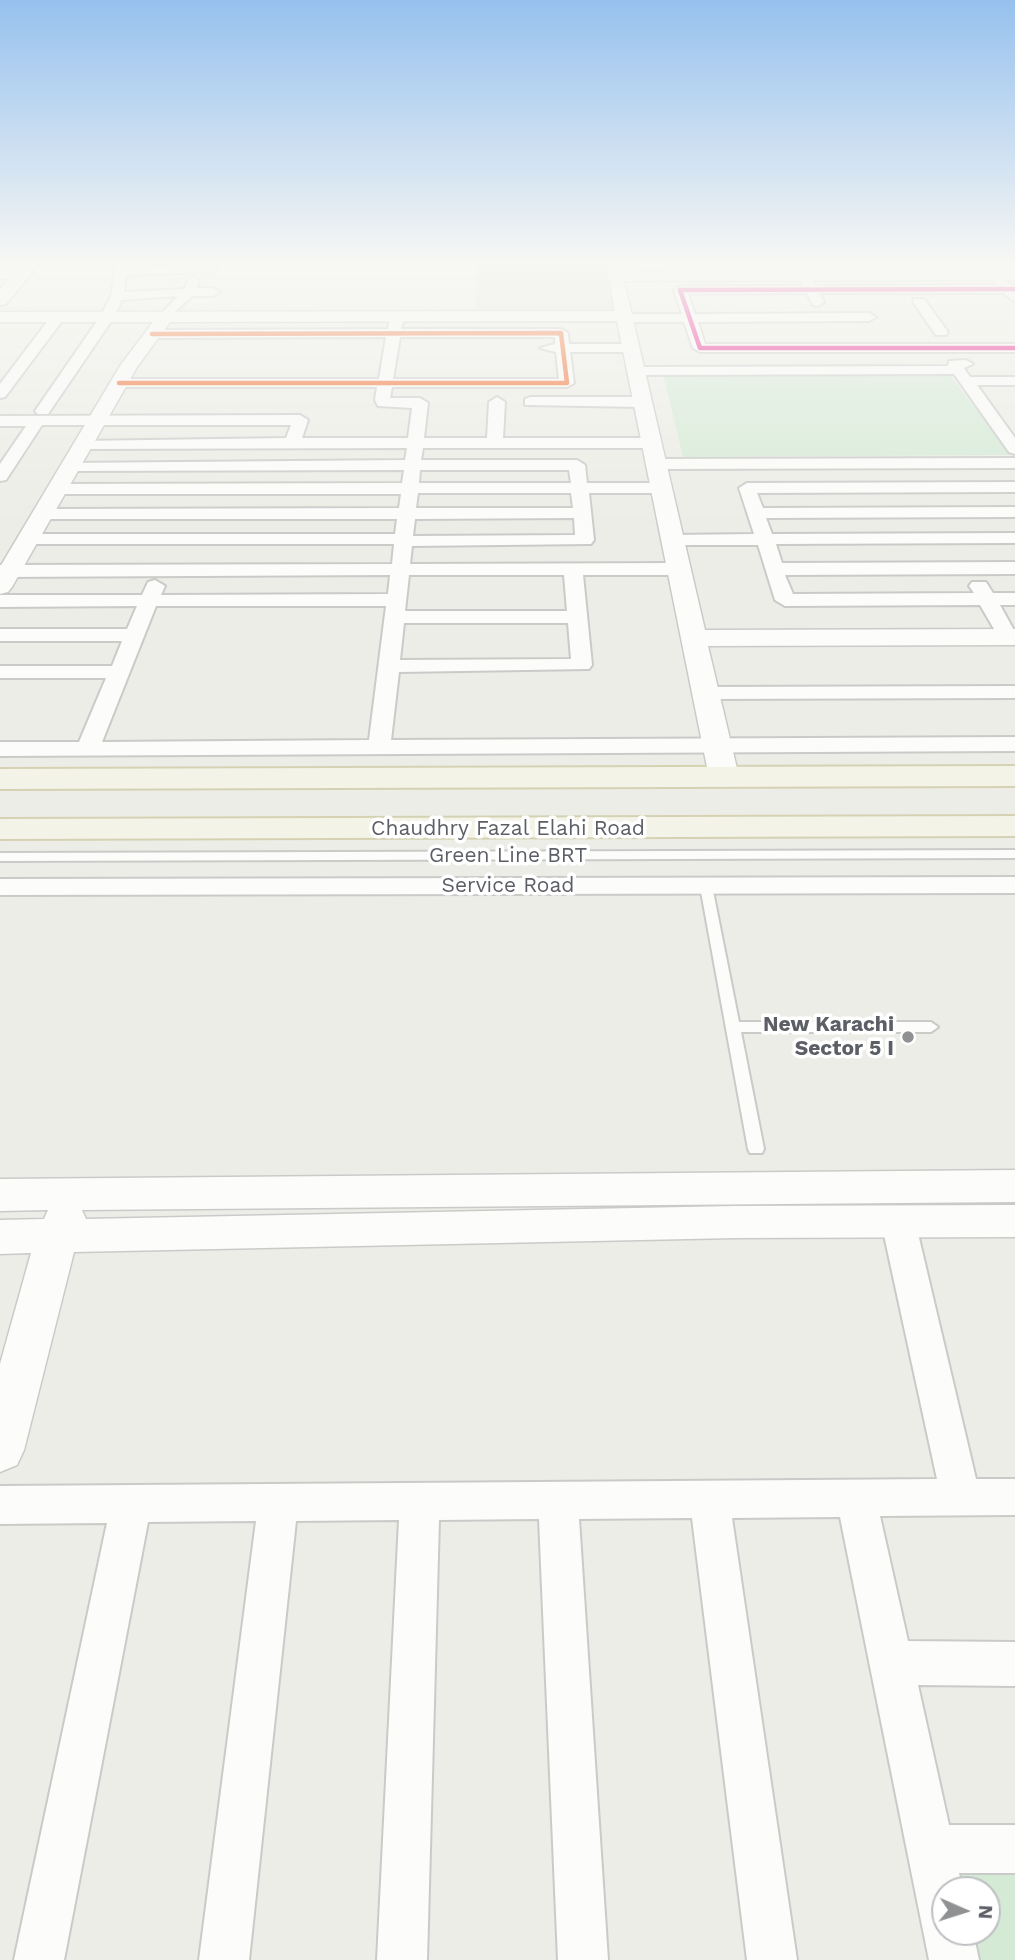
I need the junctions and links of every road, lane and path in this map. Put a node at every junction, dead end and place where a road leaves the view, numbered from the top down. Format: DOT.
graph roads {
  1 [pos="33,350"];
  2 [pos="84,350"];
  3 [pos="143,350"];
  4 [pos="208,350"];
  5 [pos="322,350"];
  6 [pos="391,350"];
  7 [pos="562,350"];
  8 [pos="632,350"];
  9 [pos="846,350"];
  10 [pos="137,360"];
  11 [pos="978,364"];
  12 [pos="857,370"];
  13 [pos="636,371"];
  14 [pos="962,376"];
  15 [pos="1015,381"];
  16 [pos="386,383"];
  17 [pos="0,394"];
  18 [pos="980,401"];
  19 [pos="1003,401"];
  20 [pos="643,402"];
  21 [pos="0,411"];
  22 [pos="103,411"];
  23 [pos="40,416"];
  24 [pos="0,421"];
  25 [pos="995,421"];
  26 [pos="1015,421"];
  27 [pos="293,443"];
  28 [pos="415,443"];
  29 [pos="495,443"];
  30 [pos="84,444"];
  31 [pos="1013,444"];
  32 [pos="654,453"];
  33 [pos="915,463"];
  34 [pos="1015,463"];
  35 [pos="413,465"];
  36 [pos="71,466"];
  37 [pos="0,475"];
  38 [pos="929,487"];
  39 [pos="1015,487"];
  40 [pos="410,488"];
  41 [pos="579,488"];
  42 [pos="661,488"];
  43 [pos="58,489"];
  44 [pos="942,512"];
  45 [pos="995,512"];
  46 [pos="1015,512"];
  47 [pos="407,513"];
  48 [pos="582,513"];
  49 [pos="756,513"];
  50 [pos="43,514"];
  51 [pos="765,539"];
  52 [pos="28,540"];
  53 [pos="404,540"];
  54 [pos="672,540"];
  55 [pos="1014,541"];
  56 [pos="969,568"];
  57 [pos="1015,568"];
  58 [pos="573,569"];
  59 [pos="679,569"];
  60 [pos="774,569"];
  61 [pos="163,570"];
  62 [pos="400,570"];
  63 [pos="3,576"];
  64 [pos="986,599"];
  65 [pos="1015,599"];
  66 [pos="0,601"];
  67 [pos="148,601"];
  68 [pos="396,609"];
  69 [pos="578,617"];
  70 [pos="0,635"];
  71 [pos="134,635"];
  72 [pos="1011,637"];
  73 [pos="694,638"];
  74 [pos="389,666"];
  75 [pos="0,672"];
  76 [pos="119,672"];
  77 [pos="1015,692"];
  78 [pos="706,693"];
  79 [pos="1015,744"];
  80 [pos="88,748"];
  81 [pos="379,748"];
  82 [pos="0,749"];
  83 [pos="720,762"];
  84 [pos="1015,776"];
  85 [pos="179,778"];
  86 [pos="0,779"];
  87 [pos="1015,791"];
  88 [pos="1015,814"];
  89 [pos="1015,826"];
  90 [pos="0,829"];
  91 [pos="69,829"];
  92 [pos="1015,854"];
  93 [pos="0,857"];
  94 [pos="1015,885"];
  95 [pos="706,886"];
  96 [pos="0,887"];
  97 [pos="732,1027"];
  98 [pos="931,1027"];
  99 [pos="756,1149"];
  100 [pos="1015,1186"];
  101 [pos="0,1195"];
  102 [pos="75,1195"];
  103 [pos="898,1221"];
  104 [pos="1015,1221"];
  105 [pos="57,1236"];
  106 [pos="0,1237"];
  107 [pos="11,1377"];
  108 [pos="0,1450"];
  109 [pos="961,1497"];
  110 [pos="1015,1497"];
  111 [pos="857,1500"];
  112 [pos="710,1501"];
  113 [pos="558,1502"];
  114 [pos="420,1503"];
  115 [pos="278,1504"];
  116 [pos="131,1505"];
  117 [pos="0,1506"];
  118 [pos="891,1663"];
  119 [pos="1015,1664"];
  120 [pos="930,1849"];
  121 [pos="1015,1849"];
  122 [pos="936,1876"];
  123 [pos="40,1960"];
  124 [pos="224,1960"];
  125 [pos="402,1960"];
  126 [pos="583,1960"];
  127 [pos="772,1960"];
  1 -- 17 [label="street"];
  2 -- 23 [label="street"];
  3 -- 10 [label="street"];
  4 -- 10 [label="street"];
  5 -- 10 [label="street"];
  6 -- 16 [label="street"];
  7 -- 16 [label="street"];
  8 -- 13 [label="street"];
  9 -- 12 [label="street"];
  10 -- 16 [label="street"];
  10 -- 22 [label="street"];
  11 -- 14 [label="street"];
  12 -- 13 [label="street"];
  12 -- 14 [label="street"];
  13 -- 20 [label="street"];
  14 -- 15 [label="street"];
  14 -- 18 [label="street"];
  16 -- 28 [label="street"];
  18 -- 19 [label="street"];
  18 -- 25 [label="street"];
  20 -- 29 [label="street"];
  20 -- 32 [label="street"];
  21 -- 23 [label="street"];
  22 -- 23 [label="street"];
  22 -- 27 [label="street"];
  22 -- 30 [label="street"];
  23 -- 24 [label="street"];
  23 -- 37 [label="street"];
  25 -- 26 [label="street"];
  25 -- 31 [label="street"];
  27 -- 28 [label="street"];
  27 -- 30 [label="street"];
  28 -- 29 [label="street"];
  28 -- 35 [label="street"];
  29 -- 32 [label="street"];
  30 -- 36 [label="street"];
  32 -- 33 [label="street"];
  32 -- 42 [label="street"];
  33 -- 34 [label="street"];
  33 -- 38 [label="street"];
  35 -- 36 [label="street"];
  35 -- 40 [label="street"];
  35 -- 41 [label="street"];
  36 -- 43 [label="street"];
  38 -- 39 [label="street"];
  38 -- 44 [label="street"];
  38 -- 49 [label="street"];
  40 -- 41 [label="street"];
  40 -- 43 [label="street"];
  40 -- 47 [label="street"];
  41 -- 42 [label="street"];
  41 -- 48 [label="street"];
  42 -- 54 [label="street"];
  43 -- 50 [label="street"];
  44 -- 45 [label="street"];
  44 -- 49 [label="street"];
  45 -- 46 [label="street"];
  45 -- 55 [label="street"];
  47 -- 48 [label="street"];
  47 -- 50 [label="street"];
  47 -- 53 [label="street"];
  48 -- 53 [label="street"];
  49 -- 51 [label="street"];
  50 -- 52 [label="street"];
  51 -- 54 [label="street"];
  51 -- 55 [label="street"];
  51 -- 60 [label="street"];
  52 -- 53 [label="street"];
  52 -- 63 [label="street"];
  53 -- 62 [label="street"];
  54 -- 59 [label="street"];
  56 -- 57 [label="street"];
  56 -- 60 [label="street"];
  56 -- 64 [label="street"];
  58 -- 59 [label="street"];
  58 -- 62 [label="street"];
  58 -- 69 [label="street"];
  59 -- 73 [label="street"];
  60 -- 64 [label="street"];
  61 -- 62 [label="street"];
  61 -- 63 [label="street"];
  61 -- 67 [label="street"];
  62 -- 68 [label="street"];
  64 -- 65 [label="street"];
  64 -- 72 [label="street"];
  66 -- 67 [label="street"];
  67 -- 68 [label="street"];
  67 -- 71 [label="street"];
  68 -- 69 [label="street"];
  68 -- 74 [label="street"];
  69 -- 74 [label="street"];
  70 -- 71 [label="street"];
  71 -- 76 [label="street"];
  72 -- 73 [label="street"];
  73 -- 78 [label="street"];
  74 -- 81 [label="street"];
  75 -- 76 [label="street"];
  76 -- 80 [label="street"];
  77 -- 78 [label="street"];
  78 -- 83 [label="street"];
  79 -- 83 [label="street"];
  80 -- 81 [label="street"];
  80 -- 82 [label="street"];
  81 -- 83 [label="street"];
  83 -- 84 [label="main road"];
  83 -- 85 [label="main road"];
  85 -- 86 [label="main road"];
  85 -- 91 [label="main road"];
  87 -- 88 [label="main road"];
  89 -- 91 [label="main road, Chaudhry Fazal Elahi Road"];
  90 -- 91 [label="main road, Chaudhry Fazal Elahi Road"];
  92 -- 93 [label="lane, Green Line BRT"];
  94 -- 95 [label="street, Service Road"];
  95 -- 96 [label="street, Service Road"];
  95 -- 97 [label="lane"];
  97 -- 98 [label="lane"];
  97 -- 99 [label="lane"];
  100 -- 102 [label="street"];
  101 -- 102 [label="street"];
  102 -- 105 [label="street"];
  103 -- 104 [label="street"];
  103 -- 105 [label="street"];
  103 -- 109 [label="street"];
  105 -- 106 [label="street"];
  105 -- 107 [label="street"];
  107 -- 108 [label="street"];
  109 -- 110 [label="street"];
  109 -- 111 [label="street"];
  111 -- 112 [label="street"];
  111 -- 118 [label="street"];
  112 -- 113 [label="street"];
  112 -- 127 [label="street"];
  113 -- 114 [label="street"];
  113 -- 126 [label="street"];
  114 -- 115 [label="street"];
  114 -- 125 [label="street"];
  115 -- 116 [label="street"];
  115 -- 124 [label="street"];
  116 -- 117 [label="street"];
  116 -- 123 [label="street"];
  118 -- 119 [label="street"];
  118 -- 120 [label="street"];
  120 -- 121 [label="street"];
  120 -- 122 [label="street"];
}
